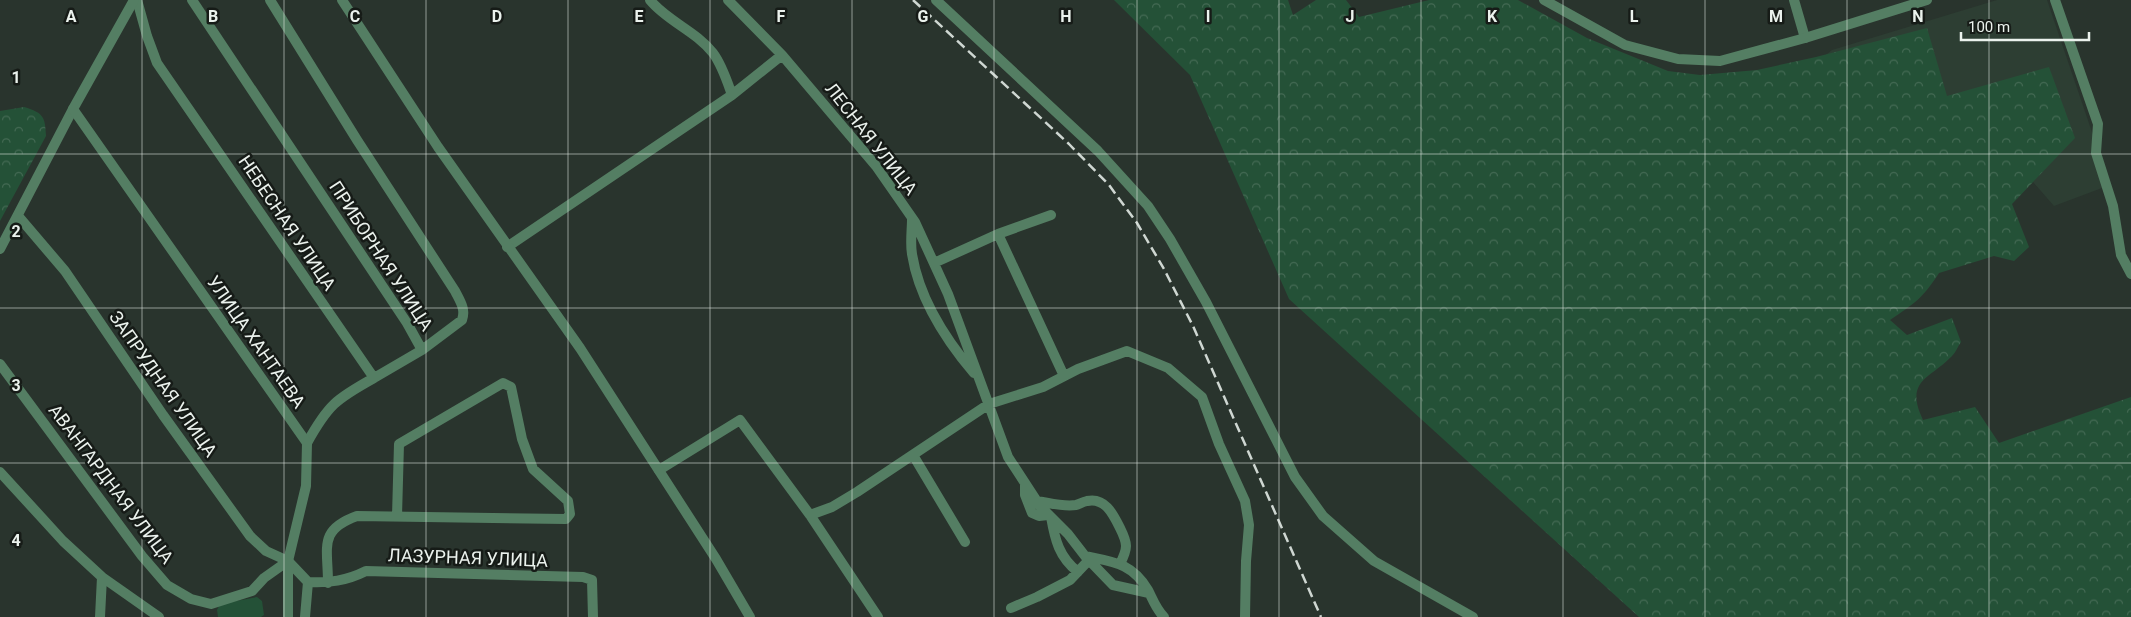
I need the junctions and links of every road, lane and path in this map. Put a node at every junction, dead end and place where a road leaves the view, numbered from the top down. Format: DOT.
graph roads {
  1 [pos="136,0"];
  2 [pos="192,0"];
  3 [pos="270,0"];
  4 [pos="342,0"];
  5 [pos="650,0"];
  6 [pos="728,0"];
  7 [pos="936,0"];
  8 [pos="1544,0"];
  9 [pos="1794,0"];
  10 [pos="1927,0"];
  11 [pos="2055,0"];
  12 [pos="1805,38"];
  13 [pos="782,55"];
  14 [pos="732,95"];
  15 [pos="74,110"];
  16 [pos="1051,215"];
  17 [pos="19,217"];
  18 [pos="912,217"];
  19 [pos="998,234"];
  20 [pos="507,247"];
  21 [pos="0,249"];
  22 [pos="934,263"];
  23 [pos="2131,274"];
  24 [pos="422,350"];
  25 [pos="0,364"];
  26 [pos="1064,376"];
  27 [pos="374,378"];
  28 [pos="979,379"];
  29 [pos="989,404"];
  30 [pos="307,443"];
  31 [pos="913,455"];
  32 [pos="660,470"];
  33 [pos="0,472"];
  34 [pos="1025,482"];
  35 [pos="1037,501"];
  36 [pos="810,515"];
  37 [pos="397,516"];
  38 [pos="1049,516"];
  39 [pos="965,542"];
  40 [pos="1087,558"];
  41 [pos="288,561"];
  42 [pos="1120,564"];
  43 [pos="1078,572"];
  44 [pos="102,577"];
  45 [pos="308,582"];
  46 [pos="328,583"];
  47 [pos="1149,593"];
  48 [pos="1011,608"];
  49 [pos="100,617"];
  50 [pos="159,617"];
  51 [pos="288,617"];
  52 [pos="304,617"];
  53 [pos="593,617"];
  54 [pos="750,617"];
  55 [pos="878,617"];
  56 [pos="1164,617"];
  57 [pos="1245,617"];
  58 [pos="1473,617"];
  1 -- 15 [label="street"];
  1 -- 27 [label="street, НЕБЕСНАЯ УЛИЦА"];
  2 -- 24 [label="street, ПРИБОРНАЯ УЛИЦА"];
  3 -- 24 [label="street, ПРИБОРНАЯ УЛИЦА"];
  4 -- 20 [label="street"];
  5 -- 14 [label="street"];
  6 -- 13 [label="street, ЛЕСНАЯ УЛИЦА"];
  7 -- 58 [label="street"];
  8 -- 12 [label="street"];
  9 -- 12 [label="street"];
  10 -- 12 [label="street"];
  11 -- 23 [label="street"];
  13 -- 14 [label="street"];
  13 -- 18 [label="street, ЛЕСНАЯ УЛИЦА"];
  14 -- 20 [label="street"];
  15 -- 17 [label="street"];
  15 -- 30 [label="street, УЛИЦА ХАНТАЕВА"];
  16 -- 19 [label="street"];
  17 -- 21 [label="street"];
  17 -- 41 [label="street, ЗАПРУДНАЯ УЛИЦА"];
  18 -- 22 [label="street, ЛЕСНАЯ УЛИЦА"];
  18 -- 28 [label="street"];
  19 -- 22 [label="street"];
  19 -- 26 [label="street"];
  20 -- 32 [label="street"];
  22 -- 28 [label="street, ЛЕСНАЯ УЛИЦА"];
  24 -- 27 [label="street"];
  25 -- 41 [label="street, АВАНГАРДНАЯ УЛИЦА"];
  26 -- 29 [label="street"];
  26 -- 57 [label="street"];
  27 -- 30 [label="street"];
  28 -- 29 [label="street, ЛЕСНАЯ УЛИЦА"];
  29 -- 31 [label="street"];
  29 -- 34 [label="street, ЛЕСНАЯ УЛИЦА"];
  30 -- 41 [label="street"];
  31 -- 36 [label="street"];
  31 -- 39 [label="street"];
  32 -- 36 [label="street"];
  32 -- 54 [label="street"];
  33 -- 44 [label="street"];
  34 -- 35 [label="street, ЛЕСНАЯ УЛИЦА"];
  34 -- 38 [label="street"];
  35 -- 38 [label="street, ЛЕСНАЯ УЛИЦА"];
  35 -- 42 [label="street"];
  36 -- 55 [label="street"];
  37 -- 37 [label="street"];
  37 -- 46 [label="street"];
  38 -- 40 [label="street, ЛЕСНАЯ УЛИЦА"];
  38 -- 43 [label="street"];
  40 -- 42 [label="street"];
  40 -- 43 [label="street"];
  40 -- 47 [label="street, ЛЕСНАЯ УЛИЦА"];
  41 -- 45 [label="street"];
  41 -- 51 [label="street"];
  42 -- 47 [label="street"];
  43 -- 48 [label="street"];
  44 -- 49 [label="street"];
  44 -- 50 [label="street"];
  45 -- 46 [label="street, ЛАЗУРНАЯ УЛИЦА"];
  45 -- 52 [label="street"];
  46 -- 53 [label="street, ЛАЗУРНАЯ УЛИЦА"];
  47 -- 56 [label="street"];
}
